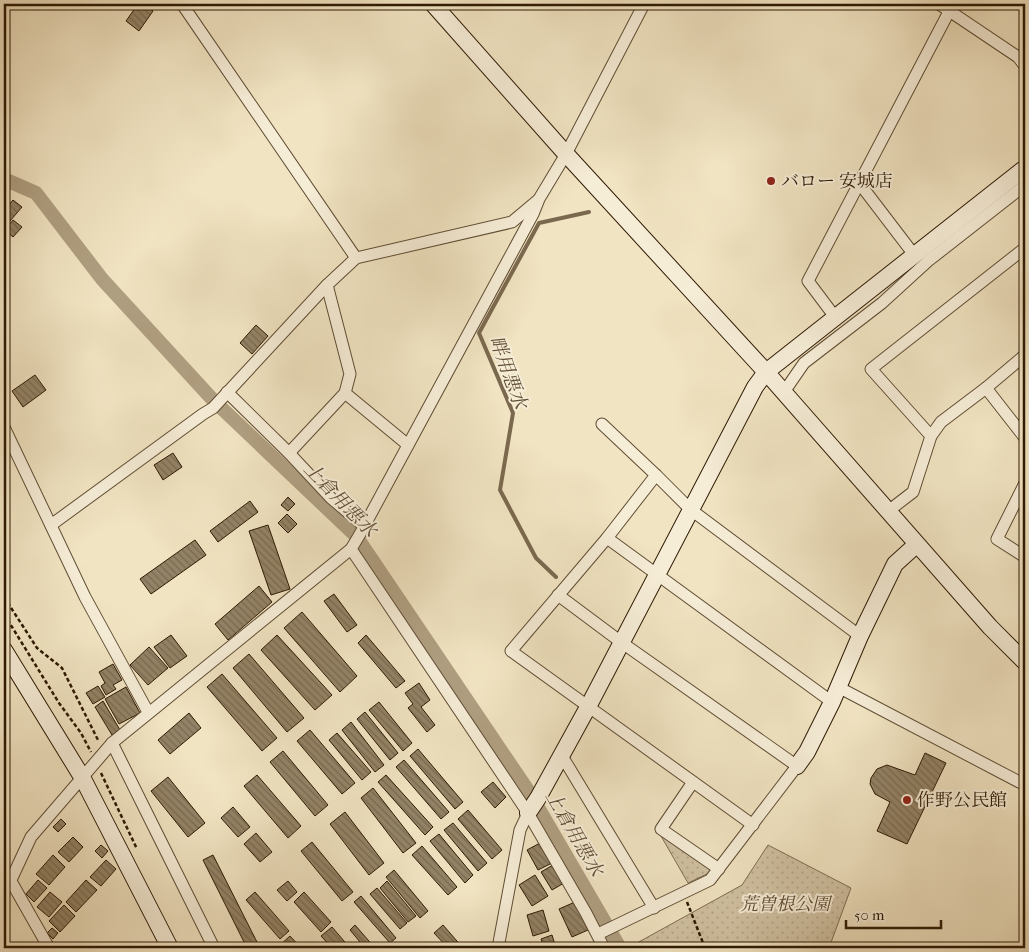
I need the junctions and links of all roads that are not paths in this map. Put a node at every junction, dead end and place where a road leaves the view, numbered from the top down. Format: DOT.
graph roads {
  1 [pos="182,4"];
  2 [pos="432,4"];
  3 [pos="644,4"];
  4 [pos="947,6"];
  5 [pos="1023,58"];
  6 [pos="566,154"];
  7 [pos="1025,168"];
  8 [pos="860,184"];
  9 [pos="1025,185"];
  10 [pos="539,199"];
  11 [pos="1025,248"];
  12 [pos="915,256"];
  13 [pos="356,258"];
  14 [pos="327,285"];
  15 [pos="836,317"];
  16 [pos="1025,355"];
  17 [pos="766,372"];
  18 [pos="986,388"];
  19 [pos="345,392"];
  20 [pos="784,392"];
  21 [pos="225,395"];
  22 [pos="602,424"];
  23 [pos="4,427"];
  24 [pos="931,436"];
  25 [pos="1025,438"];
  26 [pos="408,445"];
  27 [pos="289,453"];
  28 [pos="656,475"];
  29 [pos="1025,483"];
  30 [pos="690,509"];
  31 [pos="887,512"];
  32 [pos="51,525"];
  33 [pos="362,530"];
  34 [pos="607,538"];
  35 [pos="916,545"];
  36 [pos="351,549"];
  37 [pos="1025,557"];
  38 [pos="658,576"];
  39 [pos="558,595"];
  40 [pos="860,636"];
  41 [pos="622,642"];
  42 [pos="4,650"];
  43 [pos="1025,662"];
  44 [pos="838,687"];
  45 [pos="832,702"];
  46 [pos="588,707"];
  47 [pos="148,712"];
  48 [pos="112,742"];
  49 [pos="562,756"];
  50 [pos="797,766"];
  51 [pos="82,777"];
  52 [pos="693,782"];
  53 [pos="1025,785"];
  54 [pos="528,813"];
  55 [pos="754,825"];
  56 [pos="4,869"];
  57 [pos="719,869"];
  58 [pos="7,882"];
  59 [pos="654,908"];
  60 [pos="598,934"];
  61 [pos="49,948"];
  62 [pos="170,948"];
  63 [pos="214,948"];
  64 [pos="498,948"];
  65 [pos="604,948"];
  1 -- 13 [label="street"];
  2 -- 6 [label="street"];
  3 -- 6 [label="street"];
  4 -- 5 [label="street"];
  4 -- 8 [label="street"];
  6 -- 10 [label="street"];
  6 -- 17 [label="street"];
  7 -- 12 [label="street"];
  8 -- 12 [label="street"];
  8 -- 15 [label="street"];
  9 -- 20 [label="street"];
  10 -- 13 [label="street"];
  10 -- 26 [label="street"];
  11 -- 24 [label="street"];
  12 -- 15 [label="street"];
  13 -- 14 [label="street"];
  14 -- 19 [label="street"];
  14 -- 21 [label="street"];
  15 -- 17 [label="street"];
  16 -- 18 [label="street"];
  17 -- 20 [label="street"];
  17 -- 30 [label="street"];
  18 -- 24 [label="street"];
  18 -- 25 [label="street"];
  19 -- 26 [label="street"];
  19 -- 27 [label="street"];
  20 -- 31 [label="street"];
  21 -- 27 [label="street"];
  21 -- 32 [label="street"];
  22 -- 28 [label="street"];
  23 -- 32 [label="street"];
  24 -- 31 [label="street"];
  26 -- 33 [label="street"];
  27 -- 33 [label="street"];
  28 -- 30 [label="street"];
  28 -- 34 [label="street"];
  29 -- 37 [label="street"];
  30 -- 38 [label="street"];
  30 -- 40 [label="street"];
  31 -- 35 [label="street"];
  32 -- 47 [label="street"];
  33 -- 36 [label="street"];
  34 -- 38 [label="street"];
  34 -- 39 [label="street"];
  35 -- 40 [label="street"];
  35 -- 43 [label="street"];
  36 -- 47 [label="street"];
  36 -- 54 [label="street"];
  38 -- 41 [label="street"];
  38 -- 45 [label="street"];
  39 -- 41 [label="street"];
  39 -- 46 [label="street"];
  40 -- 44 [label="street"];
  41 -- 46 [label="street"];
  41 -- 50 [label="street"];
  42 -- 51 [label="street"];
  44 -- 45 [label="street"];
  44 -- 53 [label="street"];
  45 -- 50 [label="street"];
  46 -- 49 [label="street"];
  46 -- 52 [label="street"];
  47 -- 48 [label="street"];
  48 -- 51 [label="street"];
  48 -- 63 [label="street"];
  49 -- 54 [label="street"];
  49 -- 59 [label="street"];
  50 -- 55 [label="street"];
  51 -- 58 [label="street"];
  51 -- 62 [label="street"];
  52 -- 55 [label="street"];
  52 -- 57 [label="street"];
  54 -- 60 [label="street"];
  54 -- 64 [label="street"];
  55 -- 57 [label="street"];
  56 -- 58 [label="street"];
  57 -- 59 [label="street"];
  58 -- 61 [label="street"];
  59 -- 60 [label="street"];
  60 -- 65 [label="street"];
}
